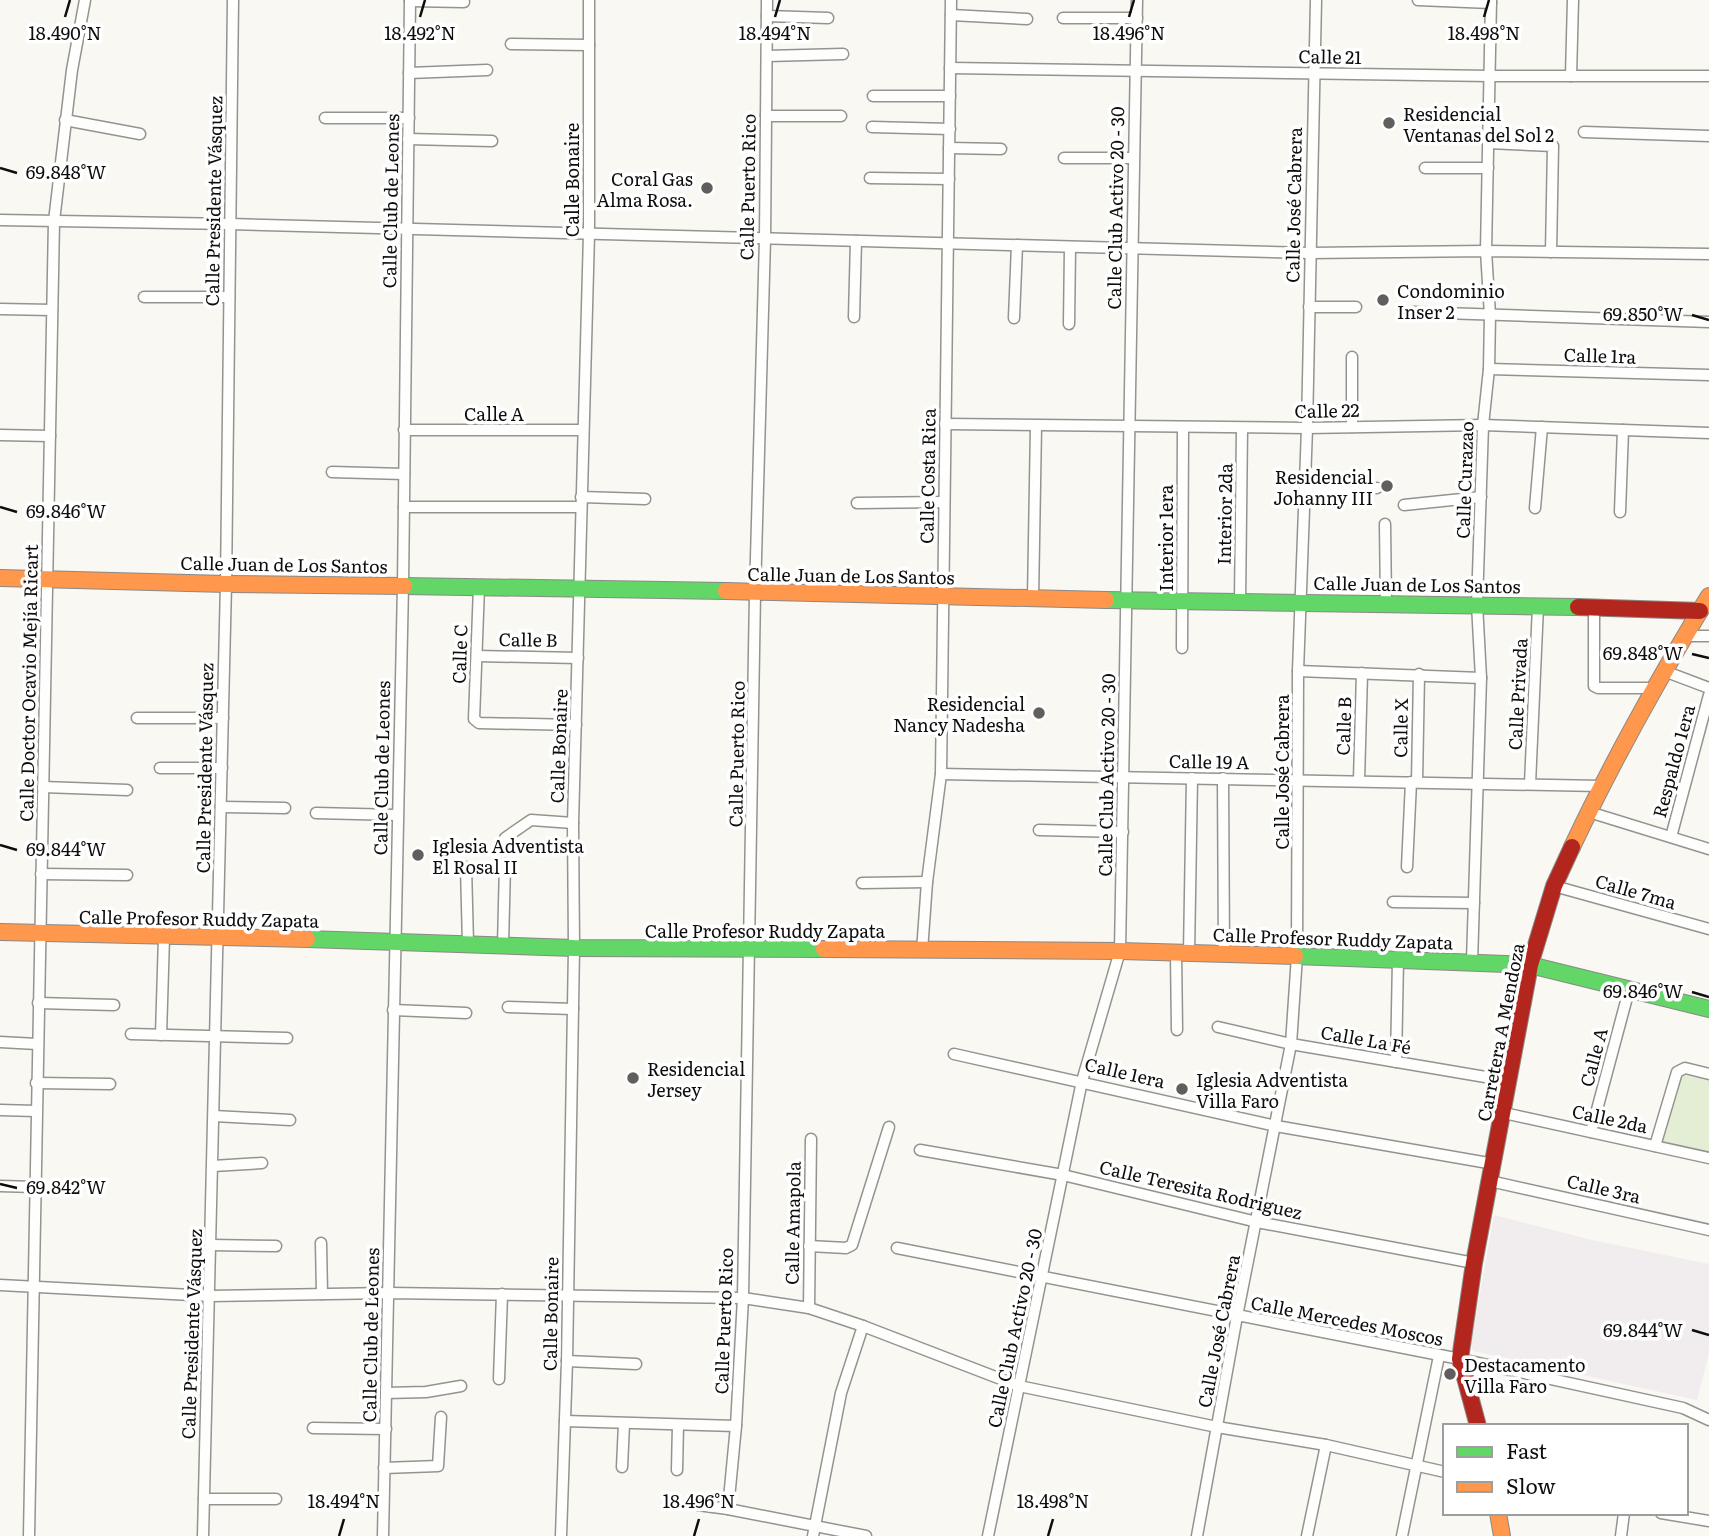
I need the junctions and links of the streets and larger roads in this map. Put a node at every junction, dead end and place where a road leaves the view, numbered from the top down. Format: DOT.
graph roads {
  1 [pos="85,0"];
  2 [pos="233,0"];
  3 [pos="589,0"];
  4 [pos="767,0"];
  5 [pos="951,0"];
  6 [pos="1137,0"];
  7 [pos="1316,0"];
  8 [pos="1418,0"];
  9 [pos="1573,0"];
  10 [pos="410,1"];
  11 [pos="464,2"];
  12 [pos="1491,2"];
  13 [pos="951,15"];
  14 [pos="767,16"];
  15 [pos="828,18"];
  16 [pos="1063,18"];
  17 [pos="1137,18"];
  18 [pos="1027,19"];
  19 [pos="511,44"];
  20 [pos="589,45"];
  21 [pos="843,54"];
  22 [pos="766,57"];
  23 [pos="950,68"];
  24 [pos="1135,69"];
  25 [pos="487,70"];
  26 [pos="409,73"];
  27 [pos="1314,73"];
  28 [pos="1490,76"];
  29 [pos="1571,76"];
  30 [pos="1709,76"];
  31 [pos="873,96"];
  32 [pos="950,96"];
  33 [pos="766,116"];
  34 [pos="841,116"];
  35 [pos="325,118"];
  36 [pos="409,118"];
  37 [pos="65,120"];
  38 [pos="872,127"];
  39 [pos="950,129"];
  40 [pos="1584,132"];
  41 [pos="139,134"];
  42 [pos="1709,136"];
  43 [pos="408,139"];
  44 [pos="492,141"];
  45 [pos="1488,143"];
  46 [pos="949,149"];
  47 [pos="1001,149"];
  48 [pos="1064,158"];
  49 [pos="1133,158"];
  50 [pos="1425,167"];
  51 [pos="1488,168"];
  52 [pos="870,178"];
  53 [pos="949,179"];
  54 [pos="0,220"];
  55 [pos="54,220"];
  56 [pos="230,224"];
  57 [pos="407,230"];
  58 [pos="589,234"];
  59 [pos="765,239"];
  60 [pos="856,241"];
  61 [pos="948,243"];
  62 [pos="1017,245"];
  63 [pos="1070,247"];
  64 [pos="1133,247"];
  65 [pos="1486,251"];
  66 [pos="1550,252"];
  67 [pos="1310,253"];
  68 [pos="1709,254"];
  69 [pos="144,297"];
  70 [pos="229,297"];
  71 [pos="1308,307"];
  72 [pos="1356,307"];
  73 [pos="0,309"];
  74 [pos="52,310"];
  75 [pos="1413,312"];
  76 [pos="1490,315"];
  77 [pos="854,317"];
  78 [pos="1014,318"];
  79 [pos="1709,322"];
  80 [pos="1069,324"];
  81 [pos="1352,358"];
  82 [pos="1489,369"];
  83 [pos="1709,376"];
  84 [pos="945,424"];
  85 [pos="1483,425"];
  86 [pos="1036,426"];
  87 [pos="1352,427"];
  88 [pos="1542,427"];
  89 [pos="1128,428"];
  90 [pos="1183,428"];
  91 [pos="1242,428"];
  92 [pos="1307,428"];
  93 [pos="404,430"];
  94 [pos="583,430"];
  95 [pos="1623,430"];
  96 [pos="1709,433"];
  97 [pos="0,435"];
  98 [pos="50,436"];
  99 [pos="332,472"];
  100 [pos="404,474"];
  101 [pos="1305,488"];
  102 [pos="1377,488"];
  103 [pos="1480,497"];
  104 [pos="645,499"];
  105 [pos="581,502"];
  106 [pos="944,502"];
  107 [pos="857,503"];
  108 [pos="1404,505"];
  109 [pos="404,507"];
  110 [pos="1535,508"];
  111 [pos="1620,512"];
  112 [pos="1385,524"];
  113 [pos="0,578"];
  114 [pos="47,580"];
  115 [pos="226,583"];
  116 [pos="403,585"];
  117 [pos="479,587"];
  118 [pos="579,587"];
  119 [pos="755,593"];
  120 [pos="944,597"];
  121 [pos="1033,599"];
  122 [pos="1127,601"];
  123 [pos="1182,601"];
  124 [pos="1240,601"];
  125 [pos="1301,601"];
  126 [pos="1705,603"];
  127 [pos="1386,604"];
  128 [pos="1477,604"];
  129 [pos="1538,606"];
  130 [pos="1594,607"];
  131 [pos="1684,636"];
  132 [pos="1709,636"];
  133 [pos="1182,648"];
  134 [pos="477,656"];
  135 [pos="578,657"];
  136 [pos="1298,671"];
  137 [pos="1664,671"];
  138 [pos="1362,673"];
  139 [pos="1419,674"];
  140 [pos="1481,678"];
  141 [pos="1653,688"];
  142 [pos="1709,688"];
  143 [pos="1709,695"];
  144 [pos="137,718"];
  145 [pos="223,718"];
  146 [pos="576,725"];
  147 [pos="160,768"];
  148 [pos="222,768"];
  149 [pos="941,774"];
  150 [pos="1124,778"];
  151 [pos="1192,778"];
  152 [pos="1223,778"];
  153 [pos="1359,780"];
  154 [pos="1299,781"];
  155 [pos="1414,782"];
  156 [pos="1530,784"];
  157 [pos="1477,785"];
  158 [pos="1601,786"];
  159 [pos="43,787"];
  160 [pos="127,790"];
  161 [pos="221,807"];
  162 [pos="285,808"];
  163 [pos="1589,812"];
  164 [pos="316,813"];
  165 [pos="397,815"];
  166 [pos="573,823"];
  167 [pos="1039,830"];
  168 [pos="1123,832"];
  169 [pos="1671,837"];
  170 [pos="505,838"];
  171 [pos="1709,849"];
  172 [pos="505,864"];
  173 [pos="466,867"];
  174 [pos="1407,867"];
  175 [pos="41,874"];
  176 [pos="127,875"];
  177 [pos="927,882"];
  178 [pos="862,883"];
  179 [pos="1554,886"];
  180 [pos="1393,902"];
  181 [pos="1474,903"];
  182 [pos="1709,929"];
  183 [pos="0,932"];
  184 [pos="40,933"];
  185 [pos="164,937"];
  186 [pos="218,939"];
  187 [pos="394,941"];
  188 [pos="468,944"];
  189 [pos="503,945"];
  190 [pos="574,948"];
  191 [pos="750,949"];
  192 [pos="922,951"];
  193 [pos="1120,951"];
  194 [pos="1182,953"];
  195 [pos="1224,954"];
  196 [pos="1297,957"];
  197 [pos="1398,960"];
  198 [pos="1472,962"];
  199 [pos="1531,965"];
  200 [pos="1629,990"];
  201 [pos="38,1003"];
  202 [pos="114,1005"];
  203 [pos="508,1007"];
  204 [pos="573,1009"];
  205 [pos="1709,1009"];
  206 [pos="393,1010"];
  207 [pos="466,1013"];
  208 [pos="1218,1027"];
  209 [pos="1177,1030"];
  210 [pos="131,1034"];
  211 [pos="161,1035"];
  212 [pos="216,1036"];
  213 [pos="288,1038"];
  214 [pos="0,1042"];
  215 [pos="37,1044"];
  216 [pos="1292,1044"];
  217 [pos="954,1054"];
  218 [pos="1396,1062"];
  219 [pos="1709,1074"];
  220 [pos="1082,1081"];
  221 [pos="1509,1081"];
  222 [pos="36,1083"];
  223 [pos="110,1084"];
  224 [pos="0,1110"];
  225 [pos="36,1111"];
  226 [pos="1504,1113"];
  227 [pos="214,1116"];
  228 [pos="290,1120"];
  229 [pos="1276,1126"];
  230 [pos="889,1127"];
  231 [pos="1591,1132"];
  232 [pos="811,1139"];
  233 [pos="1655,1146"];
  234 [pos="920,1150"];
  235 [pos="1709,1158"];
  236 [pos="262,1163"];
  237 [pos="1494,1164"];
  238 [pos="213,1166"];
  239 [pos="1063,1175"];
  240 [pos="1490,1181"];
  241 [pos="0,1186"];
  242 [pos="35,1187"];
  243 [pos="1257,1222"];
  244 [pos="1709,1230"];
  245 [pos="321,1243"];
  246 [pos="211,1245"];
  247 [pos="276,1246"];
  248 [pos="809,1246"];
  249 [pos="897,1248"];
  250 [pos="1474,1263"];
  251 [pos="1043,1277"];
  252 [pos="0,1285"];
  253 [pos="35,1286"];
  254 [pos="389,1293"];
  255 [pos="322,1294"];
  256 [pos="502,1294"];
  257 [pos="568,1294"];
  258 [pos="210,1296"];
  259 [pos="743,1298"];
  260 [pos="809,1308"];
  261 [pos="1237,1316"];
  262 [pos="863,1326"];
  263 [pos="1439,1356"];
  264 [pos="1461,1359"];
  265 [pos="567,1361"];
  266 [pos="636,1364"];
  267 [pos="499,1379"];
  268 [pos="461,1386"];
  269 [pos="1020,1386"];
  270 [pos="386,1393"];
  271 [pos="441,1418"];
  272 [pos="1709,1420"];
  273 [pos="565,1421"];
  274 [pos="624,1424"];
  275 [pos="1477,1424"];
  276 [pos="678,1425"];
  277 [pos="736,1426"];
  278 [pos="1217,1427"];
  279 [pos="313,1428"];
  280 [pos="386,1429"];
  281 [pos="1326,1445"];
  282 [pos="1416,1465"];
  283 [pos="622,1467"];
  284 [pos="384,1468"];
  285 [pos="677,1470"];
  286 [pos="1443,1472"];
  287 [pos="204,1499"];
  288 [pos="276,1499"];
  289 [pos="698,1505"];
  290 [pos="728,1508"];
  291 [pos="1498,1515"];
  292 [pos="1624,1515"];
  293 [pos="1673,1515"];
  294 [pos="1709,1521"];
  295 [pos="814,1531"];
  296 [pos="29,1536"];
  297 [pos="202,1536"];
  298 [pos="383,1536"];
  299 [pos="561,1536"];
  300 [pos="866,1536"];
  301 [pos="988,1536"];
  302 [pos="1197,1536"];
  303 [pos="1307,1536"];
  304 [pos="1402,1536"];
  305 [pos="1502,1536"];
  306 [pos="1621,1536"];
  1 -- 37 [label="street, Calle Doctor Ocavio Mejía Ricart"];
  2 -- 56 [label="street, Calle Presidente Vásquez"];
  3 -- 20 [label="street, Calle Bonaire"];
  4 -- 14 [label="street, Calle Puerto Rico"];
  5 -- 13 [label="street, Calle Costa Rica"];
  6 -- 17 [label="street, Calle Club Activo 20 - 30"];
  7 -- 27 [label="street, Calle José Cabrera"];
  8 -- 12 [label="street"];
  9 -- 29 [label="street"];
  10 -- 11 [label="street"];
  10 -- 26 [label="street, Calle Club de Leones"];
  12 -- 28 [label="street, Calle Curazao"];
  13 -- 18 [label="street"];
  13 -- 23 [label="street, Calle Costa Rica"];
  14 -- 15 [label="street"];
  14 -- 22 [label="street, Calle Puerto Rico"];
  16 -- 17 [label="street"];
  17 -- 24 [label="street, Calle Club Activo 20 - 30"];
  19 -- 20 [label="street"];
  20 -- 58 [label="street, Calle Bonaire"];
  21 -- 22 [label="street"];
  22 -- 33 [label="street, Calle Puerto Rico"];
  23 -- 24 [label="street, Calle 21"];
  23 -- 32 [label="street, Calle Costa Rica"];
  24 -- 27 [label="street, Calle 21"];
  24 -- 49 [label="street, Calle Club Activo 20 - 30"];
  25 -- 26 [label="street"];
  26 -- 36 [label="street, Calle Club de Leones"];
  27 -- 28 [label="street, Calle 21"];
  27 -- 67 [label="street, Calle José Cabrera"];
  28 -- 29 [label="street, Calle 21"];
  28 -- 45 [label="street, Calle Curazao"];
  29 -- 30 [label="street, Calle 21"];
  31 -- 32 [label="street"];
  32 -- 39 [label="street, Calle Costa Rica"];
  33 -- 34 [label="street"];
  33 -- 59 [label="street, Calle Puerto Rico"];
  35 -- 36 [label="street"];
  36 -- 43 [label="street, Calle Club de Leones"];
  37 -- 41 [label="street"];
  37 -- 55 [label="street, Calle Doctor Ocavio Mejía Ricart"];
  38 -- 39 [label="street"];
  39 -- 46 [label="street, Calle Costa Rica"];
  40 -- 42 [label="street"];
  43 -- 44 [label="street"];
  43 -- 57 [label="street, Calle Club de Leones"];
  45 -- 51 [label="street, Calle Curazao"];
  45 -- 66 [label="street"];
  46 -- 47 [label="street"];
  46 -- 53 [label="street, Calle Costa Rica"];
  48 -- 49 [label="street"];
  49 -- 64 [label="street, Calle Club Activo 20 - 30"];
  50 -- 51 [label="street"];
  51 -- 65 [label="street, Calle Curazao"];
  52 -- 53 [label="street"];
  53 -- 61 [label="street, Calle Costa Rica"];
  54 -- 55 [label="street"];
  55 -- 56 [label="street"];
  55 -- 74 [label="street, Calle Doctor Ocavio Mejía Ricart"];
  56 -- 57 [label="street"];
  56 -- 70 [label="street, Calle Presidente Vásquez"];
  57 -- 58 [label="street"];
  57 -- 93 [label="street, Calle Club de Leones"];
  58 -- 59 [label="street"];
  58 -- 94 [label="street, Calle Bonaire"];
  59 -- 60 [label="street"];
  59 -- 119 [label="street, Calle Puerto Rico"];
  60 -- 61 [label="street"];
  60 -- 77 [label="street"];
  61 -- 62 [label="street"];
  61 -- 84 [label="street, Calle Costa Rica"];
  62 -- 63 [label="street"];
  62 -- 78 [label="street"];
  63 -- 64 [label="street"];
  63 -- 80 [label="street"];
  64 -- 67 [label="street"];
  64 -- 89 [label="street, Calle Club Activo 20 - 30"];
  65 -- 66 [label="street"];
  65 -- 67 [label="street"];
  65 -- 76 [label="street, Calle Curazao"];
  66 -- 68 [label="street"];
  67 -- 71 [label="street, Calle José Cabrera"];
  69 -- 70 [label="street"];
  70 -- 115 [label="street, Calle Presidente Vásquez"];
  71 -- 72 [label="street"];
  71 -- 92 [label="street, Calle José Cabrera"];
  73 -- 74 [label="street"];
  74 -- 98 [label="street, Calle Doctor Ocavio Mejía Ricart"];
  75 -- 76 [label="street"];
  76 -- 79 [label="street"];
  76 -- 82 [label="street, Calle Curazao"];
  81 -- 87 [label="street"];
  82 -- 83 [label="street, Calle 1ra"];
  82 -- 85 [label="street, Calle Curazao"];
  84 -- 86 [label="street, Calle 22"];
  84 -- 106 [label="street, Calle Costa Rica"];
  85 -- 87 [label="street, Calle 22"];
  85 -- 88 [label="street, Calle 22"];
  85 -- 103 [label="street, Calle Curazao"];
  86 -- 89 [label="street, Calle 22"];
  86 -- 121 [label="street"];
  87 -- 92 [label="street, Calle 22"];
  88 -- 95 [label="street, Calle 22"];
  88 -- 110 [label="street"];
  89 -- 90 [label="street, Calle 22"];
  89 -- 122 [label="street, Calle Club Activo 20 - 30"];
  90 -- 91 [label="street, Calle 22"];
  90 -- 123 [label="street, Interior 1era"];
  91 -- 92 [label="street, Calle 22"];
  91 -- 124 [label="street, Interior 2da"];
  92 -- 101 [label="street, Calle José Cabrera"];
  93 -- 94 [label="street, Calle A"];
  93 -- 100 [label="street, Calle Club de Leones"];
  94 -- 105 [label="street, Calle Bonaire"];
  95 -- 96 [label="street, Calle 22"];
  95 -- 111 [label="street"];
  97 -- 98 [label="street"];
  98 -- 114 [label="street, Calle Doctor Ocavio Mejía Ricart"];
  99 -- 100 [label="street"];
  100 -- 109 [label="street, Calle Club de Leones"];
  101 -- 102 [label="street"];
  101 -- 125 [label="street, Calle José Cabrera"];
  103 -- 108 [label="street"];
  103 -- 128 [label="street, Calle Curazao"];
  104 -- 105 [label="street"];
  105 -- 109 [label="street"];
  105 -- 118 [label="street, Calle Bonaire"];
  106 -- 107 [label="street"];
  106 -- 120 [label="street, Calle Costa Rica"];
  109 -- 116 [label="street, Calle Club de Leones"];
  112 -- 127 [label="street"];
  113 -- 114 [label="street, Calle Juan de Los Santos"];
  114 -- 115 [label="street, Calle Juan de Los Santos"];
  114 -- 159 [label="street, Calle Doctor Ocavio Mejía Ricart"];
  115 -- 116 [label="street, Calle Juan de Los Santos"];
  115 -- 145 [label="street, Calle Presidente Vásquez"];
  116 -- 117 [label="street, Calle Juan de Los Santos"];
  116 -- 165 [label="street, Calle Club de Leones"];
  117 -- 118 [label="street, Calle Juan de Los Santos"];
  117 -- 134 [label="street, Calle C"];
  118 -- 119 [label="street, Calle Juan de Los Santos"];
  118 -- 135 [label="street, Calle Bonaire"];
  119 -- 120 [label="street, Calle Juan de Los Santos"];
  119 -- 191 [label="street, Calle Puerto Rico"];
  120 -- 121 [label="street, Calle Juan de Los Santos"];
  120 -- 149 [label="street, Calle Costa Rica"];
  121 -- 122 [label="street, Calle Juan de Los Santos"];
  122 -- 123 [label="street, Calle Juan de Los Santos"];
  122 -- 150 [label="street, Calle Club Activo 20 - 30"];
  123 -- 124 [label="street, Calle Juan de Los Santos"];
  123 -- 133 [label="street, Interior 1era"];
  124 -- 125 [label="street, Calle Juan de Los Santos"];
  125 -- 127 [label="street, Calle Juan de Los Santos"];
  125 -- 136 [label="street, Calle José Cabrera"];
  126 -- 130 [label="street, Calle Juan de Los Santos"];
  126 -- 131 [label="street, Carretera A Mendoza"];
  127 -- 128 [label="street, Calle Juan de Los Santos"];
  128 -- 129 [label="street, Calle Juan de Los Santos"];
  128 -- 140 [label="street, Calle Curazao"];
  129 -- 130 [label="street, Calle Juan de Los Santos"];
  129 -- 156 [label="street, Calle Privada"];
  130 -- 141 [label="street"];
  131 -- 132 [label="street"];
  131 -- 137 [label="street, Carretera A Mendoza"];
  134 -- 135 [label="street, Calle B"];
  134 -- 146 [label="street, Calle C"];
  135 -- 146 [label="street, Calle Bonaire"];
  136 -- 138 [label="street"];
  136 -- 154 [label="street, Calle José Cabrera"];
  137 -- 141 [label="street, Carretera A Mendoza"];
  137 -- 142 [label="street"];
  138 -- 139 [label="street"];
  138 -- 153 [label="street, Calle B"];
  139 -- 140 [label="street"];
  139 -- 155 [label="street, Calle X"];
  140 -- 157 [label="street, Calle Curazao"];
  141 -- 158 [label="street, Carretera A Mendoza"];
  143 -- 169 [label="street, Respaldo 1era"];
  144 -- 145 [label="street"];
  145 -- 148 [label="street, Calle Presidente Vásquez"];
  146 -- 166 [label="street, Calle Bonaire"];
  147 -- 148 [label="street"];
  148 -- 161 [label="street, Calle Presidente Vásquez"];
  149 -- 150 [label="street, Calle 19 A"];
  149 -- 177 [label="street, Calle Costa Rica"];
  150 -- 151 [label="street, Calle 19 A"];
  150 -- 168 [label="street, Calle Club Activo 20 - 30"];
  151 -- 152 [label="street, Calle 19 A"];
  151 -- 194 [label="street"];
  152 -- 154 [label="street, Calle 19 A"];
  152 -- 195 [label="street"];
  153 -- 154 [label="street, Calle 19 A"];
  153 -- 155 [label="street, Calle 19 A"];
  154 -- 196 [label="street, Calle José Cabrera"];
  155 -- 157 [label="street, Calle 19 A"];
  155 -- 174 [label="street, Calle X"];
  156 -- 157 [label="street, Calle 19 A"];
  156 -- 158 [label="street, Calle 19 A"];
  157 -- 181 [label="street, Calle Curazao"];
  158 -- 163 [label="street, Carretera A Mendoza"];
  159 -- 160 [label="street"];
  159 -- 175 [label="street, Calle Doctor Ocavio Mejía Ricart"];
  161 -- 162 [label="street"];
  161 -- 186 [label="street, Calle Presidente Vásquez"];
  163 -- 169 [label="street"];
  163 -- 179 [label="street, Carretera A Mendoza"];
  164 -- 165 [label="street"];
  165 -- 187 [label="street, Calle Club de Leones"];
  166 -- 170 [label="street"];
  166 -- 190 [label="street, Calle Bonaire"];
  167 -- 168 [label="street"];
  168 -- 193 [label="street, Calle Club Activo 20 - 30"];
  169 -- 171 [label="street"];
  172 -- 189 [label="street"];
  173 -- 188 [label="street"];
  175 -- 176 [label="street"];
  175 -- 184 [label="street, Calle Doctor Ocavio Mejía Ricart"];
  177 -- 178 [label="street"];
  177 -- 192 [label="street, Calle Costa Rica"];
  179 -- 182 [label="street, Calle 7ma"];
  179 -- 199 [label="street, Carretera A Mendoza"];
  180 -- 181 [label="street"];
  181 -- 198 [label="street, Calle Curazao"];
  183 -- 184 [label="street, Calle Profesor Ruddy Zapata"];
  184 -- 185 [label="street, Calle Profesor Ruddy Zapata"];
  184 -- 201 [label="street, Calle Doctor Ocavio Mejía Ricart"];
  185 -- 186 [label="street, Calle Profesor Ruddy Zapata"];
  185 -- 211 [label="street"];
  186 -- 187 [label="street, Calle Profesor Ruddy Zapata"];
  186 -- 212 [label="street, Calle Presidente Vásquez"];
  187 -- 188 [label="street, Calle Profesor Ruddy Zapata"];
  187 -- 206 [label="street, Calle Club de Leones"];
  188 -- 189 [label="street, Calle Profesor Ruddy Zapata"];
  189 -- 190 [label="street, Calle Profesor Ruddy Zapata"];
  190 -- 191 [label="street, Calle Profesor Ruddy Zapata"];
  190 -- 204 [label="street, Calle Bonaire"];
  191 -- 192 [label="street, Calle Profesor Ruddy Zapata"];
  191 -- 259 [label="street, Calle Puerto Rico"];
  192 -- 193 [label="street, Calle Profesor Ruddy Zapata"];
  193 -- 194 [label="street, Calle Profesor Ruddy Zapata"];
  193 -- 220 [label="street, Calle Club Activo 20 - 30"];
  194 -- 195 [label="street, Calle Profesor Ruddy Zapata"];
  194 -- 209 [label="street"];
  195 -- 196 [label="street, Calle Profesor Ruddy Zapata"];
  196 -- 197 [label="street, Calle Profesor Ruddy Zapata"];
  196 -- 216 [label="street, Calle José Cabrera"];
  197 -- 198 [label="street, Calle Profesor Ruddy Zapata"];
  197 -- 218 [label="street"];
  198 -- 199 [label="street, Calle Profesor Ruddy Zapata"];
  199 -- 200 [label="street"];
  199 -- 221 [label="street, Carretera A Mendoza"];
  200 -- 205 [label="street"];
  200 -- 231 [label="street, Calle A"];
  201 -- 202 [label="street"];
  201 -- 215 [label="street, Calle Doctor Ocavio Mejía Ricart"];
  203 -- 204 [label="street"];
  204 -- 257 [label="street, Calle Bonaire"];
  206 -- 207 [label="street"];
  206 -- 254 [label="street, Calle Club de Leones"];
  208 -- 216 [label="street, Calle La Fé"];
  210 -- 211 [label="street"];
  211 -- 212 [label="street"];
  212 -- 213 [label="street"];
  212 -- 227 [label="street, Calle Presidente Vásquez"];
  214 -- 215 [label="street"];
  215 -- 222 [label="street, Calle Doctor Ocavio Mejía Ricart"];
  216 -- 218 [label="street, Calle La Fé"];
  216 -- 229 [label="street, Calle José Cabrera"];
  217 -- 220 [label="street, Calle 1era"];
  218 -- 221 [label="street, Calle La Fé"];
  219 -- 233 [label="street"];
  220 -- 229 [label="street, Calle 1era"];
  220 -- 239 [label="street, Calle Club Activo 20 - 30"];
  221 -- 226 [label="street, Carretera A Mendoza"];
  222 -- 223 [label="street"];
  222 -- 225 [label="street, Calle Doctor Ocavio Mejía Ricart"];
  224 -- 225 [label="street"];
  225 -- 242 [label="street, Calle Doctor Ocavio Mejía Ricart"];
  226 -- 231 [label="street, Calle 2da"];
  226 -- 237 [label="street, Carretera A Mendoza"];
  227 -- 228 [label="street"];
  227 -- 238 [label="street, Calle Presidente Vásquez"];
  229 -- 237 [label="street, Calle 1era"];
  229 -- 243 [label="street, Calle José Cabrera"];
  230 -- 248 [label="street"];
  231 -- 233 [label="street, Calle 2da"];
  232 -- 248 [label="street, Calle Amapola"];
  233 -- 235 [label="street, Calle 2da"];
  234 -- 239 [label="street, Calle Teresita Rodriguez"];
  236 -- 238 [label="street"];
  237 -- 240 [label="street, Carretera A Mendoza"];
  238 -- 246 [label="street, Calle Presidente Vásquez"];
  239 -- 243 [label="street, Calle Teresita Rodriguez"];
  239 -- 251 [label="street, Calle Club Activo 20 - 30"];
  240 -- 244 [label="street, Calle 3ra"];
  240 -- 250 [label="street, Carretera A Mendoza"];
  241 -- 242 [label="street"];
  242 -- 253 [label="street, Calle Doctor Ocavio Mejía Ricart"];
  243 -- 250 [label="street, Calle Teresita Rodriguez"];
  243 -- 261 [label="street, Calle José Cabrera"];
  245 -- 255 [label="street"];
  246 -- 247 [label="street"];
  246 -- 258 [label="street, Calle Presidente Vásquez"];
  248 -- 260 [label="street, Calle Amapola"];
  249 -- 251 [label="street, Calle Mercedes Moscos"];
  250 -- 264 [label="street, Carretera A Mendoza"];
  251 -- 261 [label="street, Calle Mercedes Moscos"];
  251 -- 269 [label="street, Calle Club Activo 20 - 30"];
  252 -- 253 [label="street"];
  253 -- 258 [label="street"];
  253 -- 296 [label="street, Calle Doctor Ocavio Mejía Ricart"];
  254 -- 255 [label="street"];
  254 -- 256 [label="street"];
  254 -- 270 [label="street, Calle Club de Leones"];
  255 -- 258 [label="street"];
  256 -- 257 [label="street"];
  256 -- 267 [label="street"];
  257 -- 259 [label="street"];
  257 -- 265 [label="street, Calle Bonaire"];
  258 -- 287 [label="street, Calle Presidente Vásquez"];
  259 -- 260 [label="street"];
  259 -- 277 [label="street, Calle Puerto Rico"];
  260 -- 262 [label="street"];
  261 -- 263 [label="street, Calle Mercedes Moscos"];
  261 -- 278 [label="street, Calle José Cabrera"];
  262 -- 269 [label="street"];
  262 -- 295 [label="street"];
  263 -- 264 [label="street, Calle Mercedes Moscos"];
  263 -- 282 [label="street"];
  264 -- 272 [label="street, Calle Mercedes Moscos"];
  264 -- 275 [label="street, Carretera A Mendoza"];
  265 -- 266 [label="street"];
  265 -- 273 [label="street, Calle Bonaire"];
  268 -- 270 [label="street"];
  269 -- 278 [label="street"];
  269 -- 301 [label="street, Calle Club Activo 20 - 30"];
  270 -- 280 [label="street, Calle Club de Leones"];
  271 -- 284 [label="street"];
  273 -- 274 [label="street"];
  273 -- 299 [label="street, Calle Bonaire"];
  274 -- 276 [label="street"];
  274 -- 283 [label="street"];
  276 -- 277 [label="street"];
  276 -- 285 [label="street"];
  277 -- 290 [label="street, Calle Puerto Rico"];
  278 -- 281 [label="street"];
  278 -- 302 [label="street, Calle José Cabrera"];
  279 -- 280 [label="street"];
  280 -- 284 [label="street, Calle Club de Leones"];
  281 -- 282 [label="street"];
  281 -- 303 [label="street"];
  282 -- 286 [label="street"];
  282 -- 304 [label="street"];
  284 -- 298 [label="street, Calle Club de Leones"];
  287 -- 288 [label="street"];
  287 -- 297 [label="street, Calle Presidente Vásquez"];
  289 -- 290 [label="street"];
  290 -- 295 [label="street"];
  291 -- 305 [label="street"];
  292 -- 306 [label="street"];
  293 -- 294 [label="street"];
  295 -- 300 [label="street"];
}
